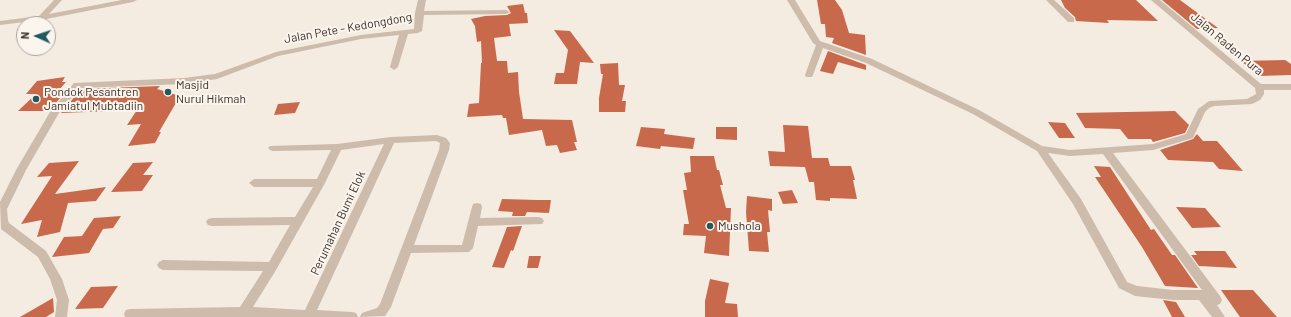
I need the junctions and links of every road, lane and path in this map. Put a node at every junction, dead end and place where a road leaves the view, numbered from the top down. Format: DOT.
graph roads {
  1 [pos="58,0"];
  2 [pos="133,0"];
  3 [pos="422,0"];
  4 [pos="792,0"];
  5 [pos="1050,0"];
  6 [pos="1155,0"];
  7 [pos="122,2"];
  8 [pos="506,12"];
  9 [pos="419,13"];
  10 [pos="43,16"];
  11 [pos="51,16"];
  12 [pos="1071,20"];
  13 [pos="16,21"];
  14 [pos="0,23"];
  15 [pos="404,33"];
  16 [pos="820,46"];
  17 [pos="394,67"];
  18 [pos="809,75"];
  19 [pos="1260,86"];
  20 [pos="1291,87"];
  21 [pos="391,140"];
  22 [pos="273,148"];
  23 [pos="337,148"];
  24 [pos="1040,149"];
  25 [pos="1106,151"];
  26 [pos="254,183"];
  27 [pos="320,183"];
  28 [pos="477,207"];
  29 [pos="298,221"];
  30 [pos="538,221"];
  31 [pos="212,222"];
  32 [pos="473,222"];
  33 [pos="407,249"];
  34 [pos="162,265"];
  35 [pos="272,267"];
  36 [pos="1216,300"];
  37 [pos="243,312"];
  38 [pos="130,314"];
  39 [pos="309,316"];
  40 [pos="61,317"];
  41 [pos="352,317"];
  42 [pos="366,317"];
  43 [pos="1219,317"];
  1 -- 10 [label="street"];
  2 -- 7 [label="street"];
  3 -- 9 [label="street, Jalan Pete - Kedongdong"];
  4 -- 16 [label="street"];
  5 -- 12 [label="street"];
  6 -- 19 [label="street, Jalan Raden Pura"];
  7 -- 11 [label="street"];
  8 -- 9 [label="street"];
  9 -- 15 [label="street, Jalan Pete - Kedongdong"];
  13 -- 14 [label="street"];
  15 -- 17 [label="street"];
  15 -- 40 [label="street, Jalan Pete - Kedongdong"];
  16 -- 18 [label="street"];
  16 -- 24 [label="street"];
  19 -- 20 [label="street, Jalan Raden Pura"];
  19 -- 25 [label="street"];
  21 -- 23 [label="street"];
  21 -- 33 [label="street"];
  21 -- 39 [label="street, Perumahan Bumi Elok"];
  22 -- 23 [label="street"];
  23 -- 27 [label="street"];
  24 -- 25 [label="street"];
  24 -- 43 [label="street"];
  25 -- 36 [label="street"];
  26 -- 27 [label="street"];
  27 -- 29 [label="street"];
  28 -- 32 [label="street"];
  29 -- 31 [label="street"];
  29 -- 35 [label="street"];
  30 -- 32 [label="street"];
  32 -- 33 [label="street"];
  33 -- 42 [label="street"];
  34 -- 35 [label="street"];
  35 -- 37 [label="street"];
  37 -- 38 [label="street"];
  37 -- 39 [label="street"];
  39 -- 41 [label="street"];
}
